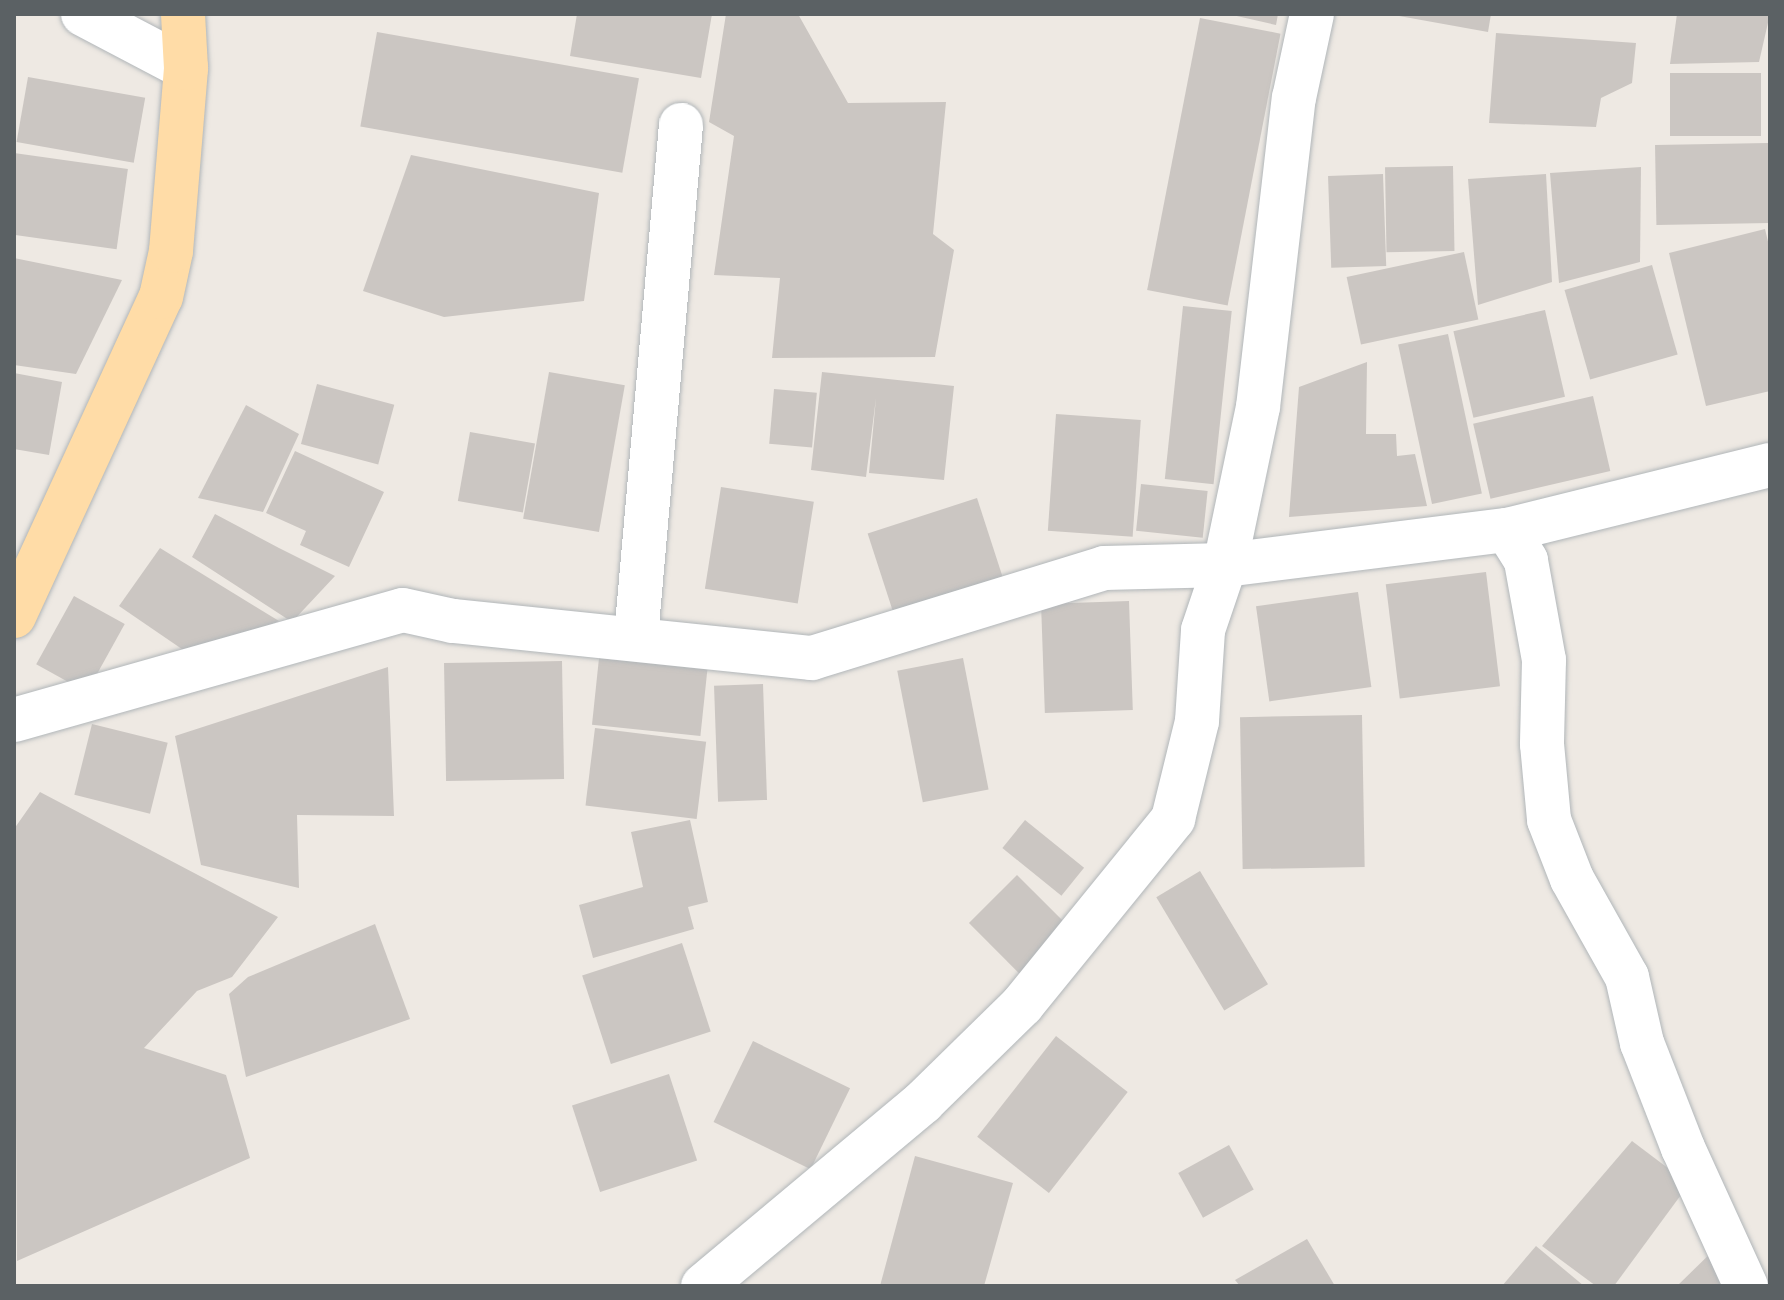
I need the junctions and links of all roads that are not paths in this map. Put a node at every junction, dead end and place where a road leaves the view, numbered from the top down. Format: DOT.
graph roads {
  1 [pos="83,14"];
  2 [pos="183,14"];
  3 [pos="1312,14"];
  4 [pos="186,68"];
  5 [pos="681,125"];
  6 [pos="1770,465"];
  7 [pos="1507,530"];
  8 [pos="1225,565"];
  9 [pos="14,616"];
  10 [pos="636,637"];
  11 [pos="14,720"];
  12 [pos="703,1286"];
  13 [pos="1746,1286"];
  1 -- 4 [label="street"];
  2 -- 4 [label="main road"];
  3 -- 8 [label="street"];
  4 -- 9 [label="main road"];
  5 -- 10 [label="street"];
  6 -- 7 [label="street"];
  7 -- 8 [label="street"];
  7 -- 13 [label="street"];
  8 -- 10 [label="street"];
  8 -- 12 [label="street"];
  10 -- 11 [label="street"];
}
